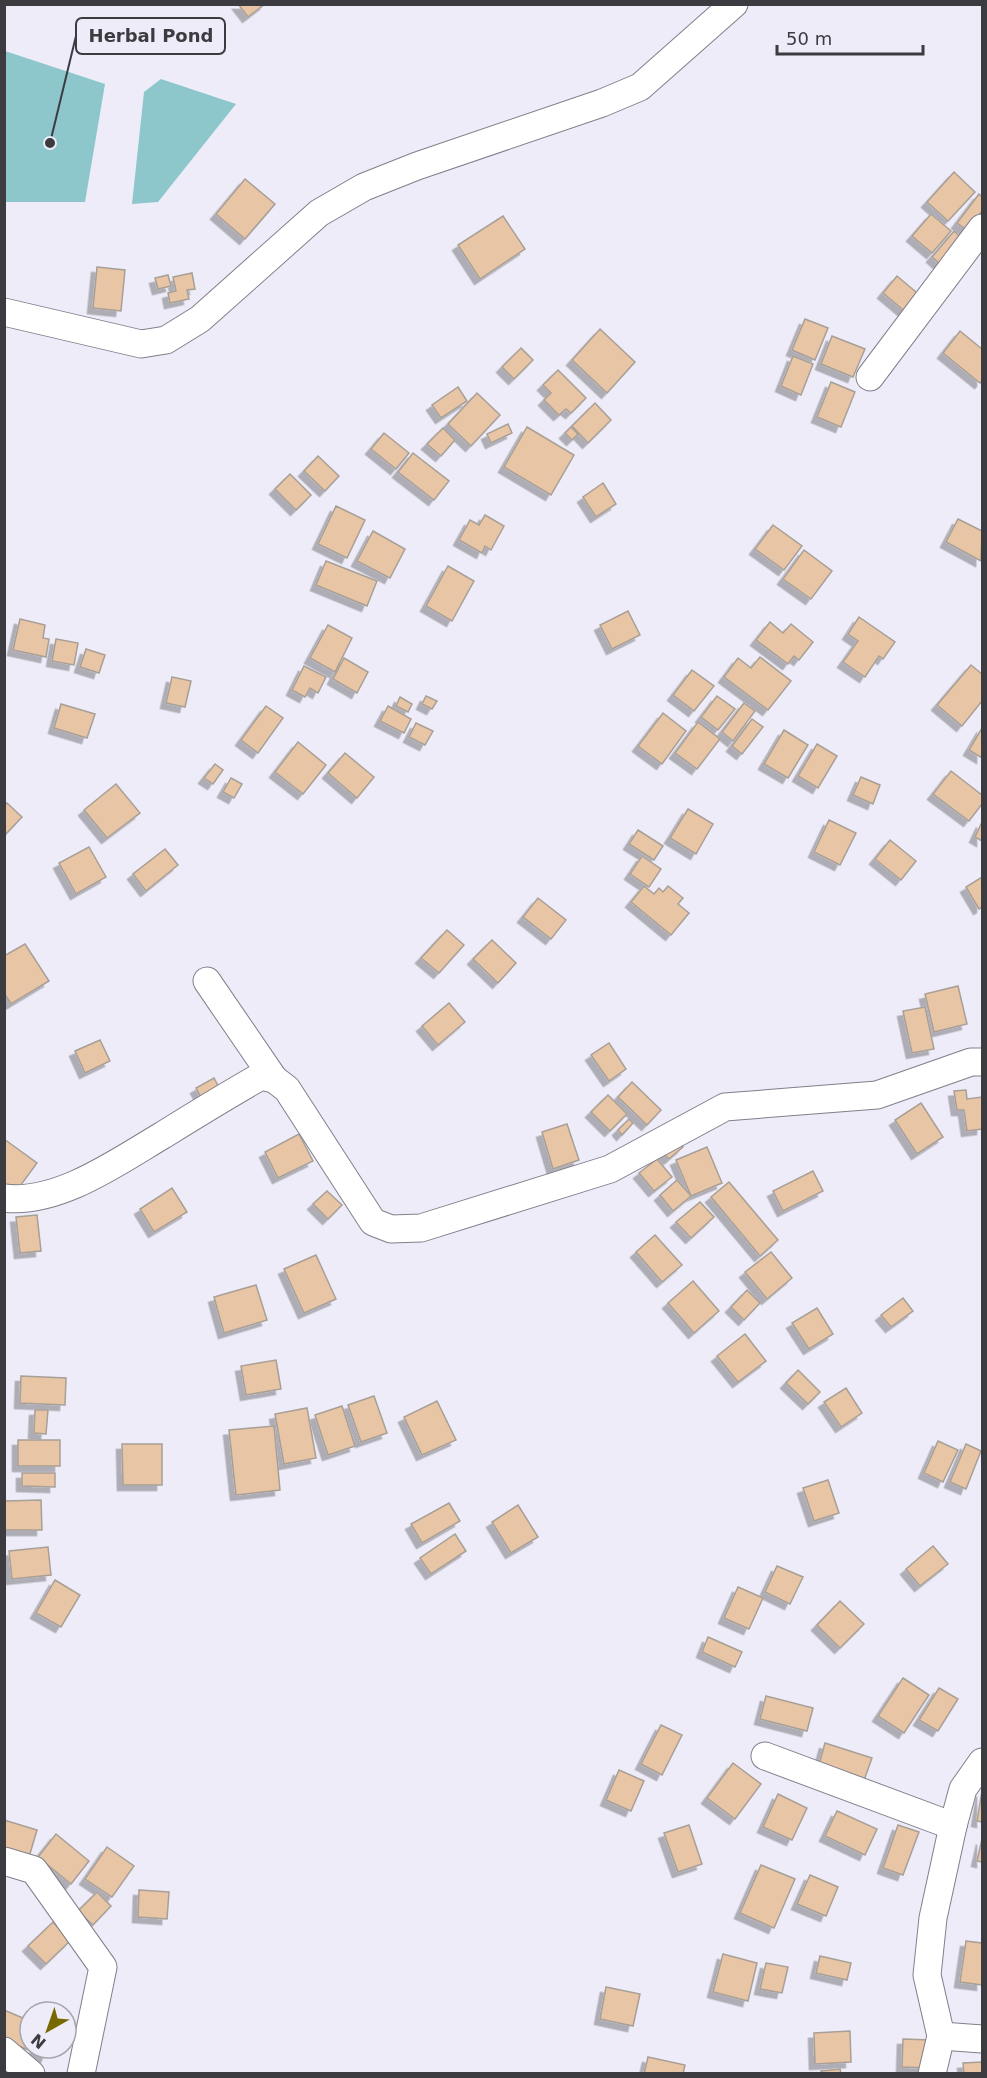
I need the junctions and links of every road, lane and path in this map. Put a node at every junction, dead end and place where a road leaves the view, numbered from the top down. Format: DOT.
graph roads {
  1 [pos="734,4"];
  2 [pos="982,228"];
  3 [pos="4,312"];
  4 [pos="870,377"];
  5 [pos="207,981"];
  6 [pos="982,1062"];
  7 [pos="274,1079"];
  8 [pos="4,1198"];
  9 [pos="765,1756"];
  10 [pos="982,1762"];
  11 [pos="953,1826"];
  12 [pos="4,1861"];
  13 [pos="941,2036"];
  14 [pos="982,2038"];
  15 [pos="4,2051"];
  16 [pos="31,2073"];
  17 [pos="81,2073"];
  18 [pos="932,2073"];
  1 -- 3 [label="street"];
  2 -- 4 [label="street"];
  5 -- 7 [label="street"];
  6 -- 7 [label="street"];
  7 -- 8 [label="street"];
  9 -- 11 [label="street"];
  10 -- 11 [label="street"];
  11 -- 13 [label="street"];
  12 -- 17 [label="street"];
  13 -- 14 [label="street"];
  13 -- 18 [label="street"];
  15 -- 16 [label="street"];
}
